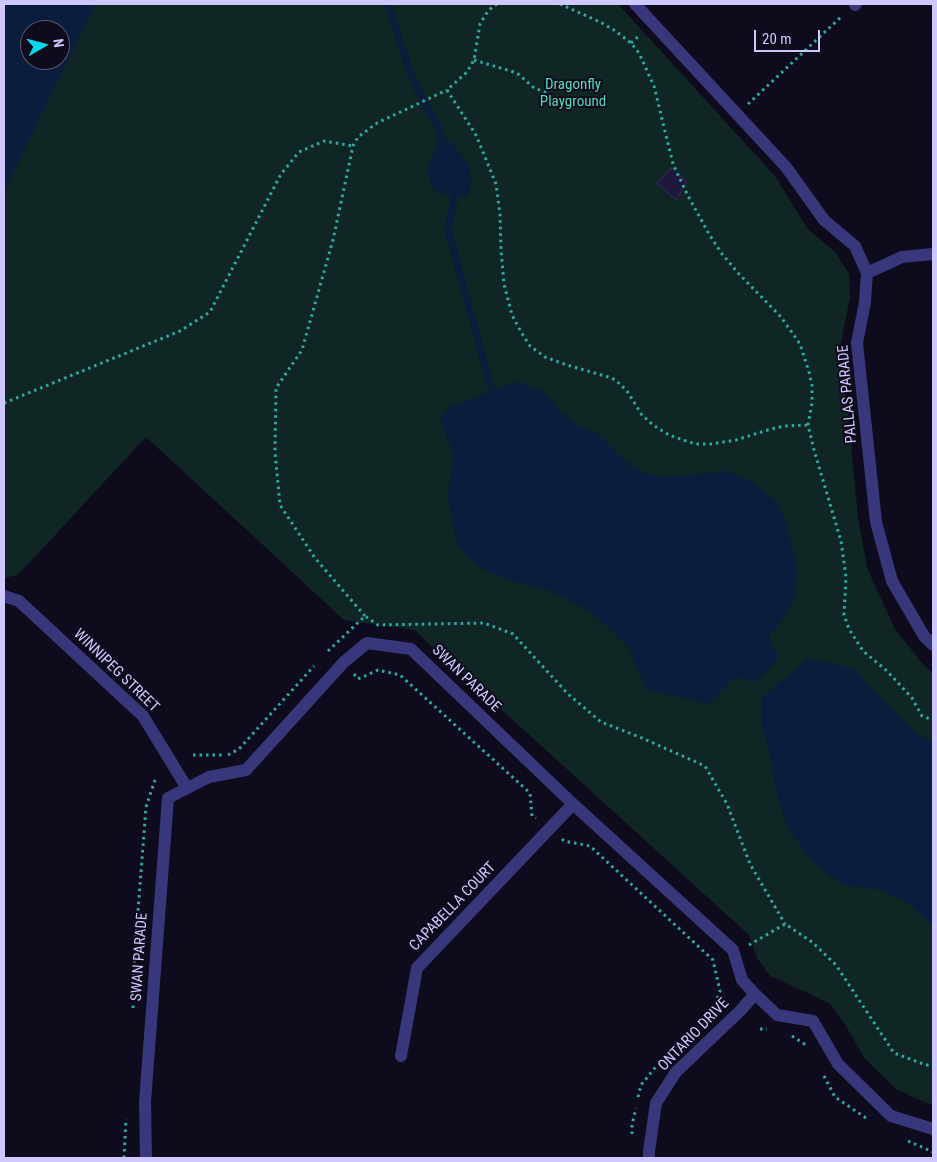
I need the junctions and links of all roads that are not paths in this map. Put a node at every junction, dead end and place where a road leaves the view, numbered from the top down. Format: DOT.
graph roads {
  1 [pos="635,4"];
  2 [pos="933,254"];
  3 [pos="867,273"];
  4 [pos="4,596"];
  5 [pos="933,645"];
  6 [pos="188,788"];
  7 [pos="573,804"];
  8 [pos="755,994"];
  9 [pos="401,1056"];
  10 [pos="933,1130"];
  11 [pos="146,1158"];
  12 [pos="649,1158"];
  1 -- 3 [label="street, PALLAS PARADE"];
  2 -- 3 [label="street"];
  3 -- 5 [label="street, PALLAS PARADE"];
  4 -- 6 [label="street, WINNIPEG STREET"];
  6 -- 7 [label="street, SWAN PARADE"];
  6 -- 11 [label="street, SWAN PARADE"];
  7 -- 8 [label="street, SWAN PARADE"];
  7 -- 9 [label="street, CAPABELLA COURT"];
  8 -- 10 [label="street, SWAN PARADE"];
  8 -- 12 [label="street, ONTARIO DRIVE"];
}
